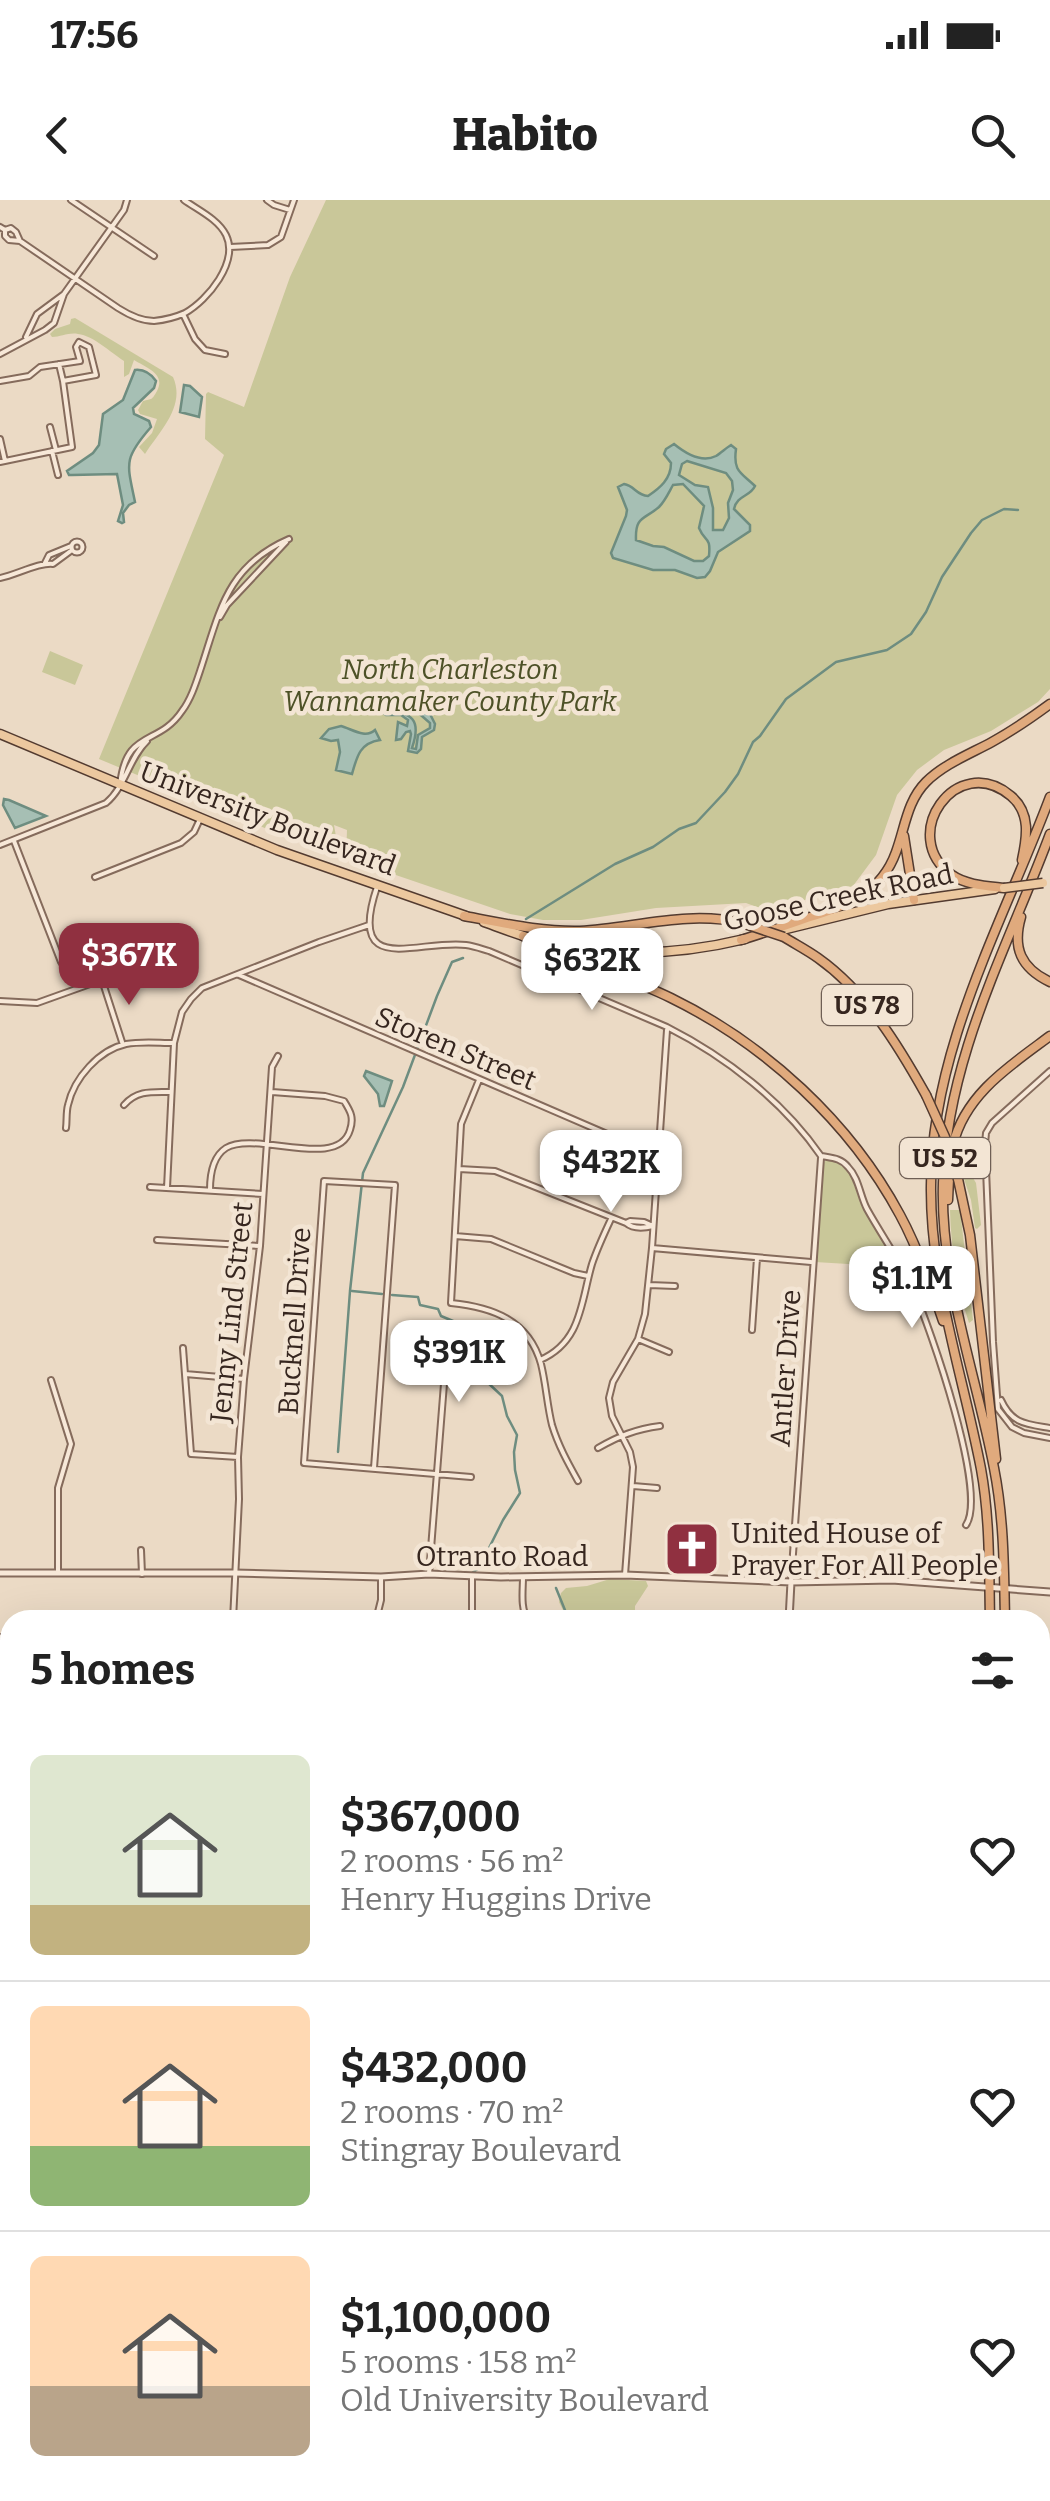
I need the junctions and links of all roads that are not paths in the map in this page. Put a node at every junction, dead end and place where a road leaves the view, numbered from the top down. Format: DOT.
graph roads {
  1 [pos="71,200"];
  2 [pos="128,200"];
  3 [pos="184,200"];
  4 [pos="267,200"];
  5 [pos="294,200"];
  6 [pos="291,210"];
  7 [pos="2,228"];
  8 [pos="112,228"];
  9 [pos="20,241"];
  10 [pos="230,247"];
  11 [pos="154,256"];
  12 [pos="74,279"];
  13 [pos="64,294"];
  14 [pos="183,314"];
  15 [pos="23,341"];
  16 [pos="0,354"];
  17 [pos="225,354"];
  18 [pos="92,358"];
  19 [pos="80,361"];
  20 [pos="60,364"];
  21 [pos="0,381"];
  22 [pos="63,381"];
  23 [pos="50,428"];
  24 [pos="0,439"];
  25 [pos="54,451"];
  26 [pos="3,462"];
  27 [pos="58,475"];
  28 [pos="45,563"];
  29 [pos="0,578"];
  30 [pos="215,626"];
  31 [pos="1050,704"];
  32 [pos="0,734"];
  33 [pos="120,784"];
  34 [pos="1050,797"];
  35 [pos="201,817"];
  36 [pos="904,831"];
  37 [pos="1050,834"];
  38 [pos="14,840"];
  39 [pos="0,845"];
  40 [pos="1044,852"];
  41 [pos="95,878"];
  42 [pos="1047,883"];
  43 [pos="378,886"];
  44 [pos="1004,888"];
  45 [pos="914,900"];
  46 [pos="1006,908"];
  47 [pos="464,916"];
  48 [pos="370,925"];
  49 [pos="523,936"];
  50 [pos="741,940"];
  51 [pos="183,956"];
  52 [pos="62,962"];
  53 [pos="238,974"];
  54 [pos="102,981"];
  55 [pos="1050,982"];
  56 [pos="0,1000"];
  57 [pos="667,1028"];
  58 [pos="1050,1036"];
  59 [pos="174,1043"];
  60 [pos="123,1045"];
  61 [pos="278,1056"];
  62 [pos="1050,1071"];
  63 [pos="479,1080"];
  64 [pos="171,1092"];
  65 [pos="270,1092"];
  66 [pos="124,1105"];
  67 [pos="66,1128"];
  68 [pos="266,1145"];
  69 [pos="658,1156"];
  70 [pos="821,1156"];
  71 [pos="459,1170"];
  72 [pos="150,1187"];
  73 [pos="167,1188"];
  74 [pos="210,1190"];
  75 [pos="263,1194"];
  76 [pos="610,1219"];
  77 [pos="653,1226"];
  78 [pos="455,1236"];
  79 [pos="157,1240"];
  80 [pos="260,1246"];
  81 [pos="652,1248"];
  82 [pos="947,1249"];
  83 [pos="757,1258"];
  84 [pos="813,1263"];
  85 [pos="589,1276"];
  86 [pos="649,1285"];
  87 [pos="675,1286"];
  88 [pos="752,1330"];
  89 [pos="448,1333"];
  90 [pos="638,1340"];
  91 [pos="184,1348"];
  92 [pos="669,1352"];
  93 [pos="540,1360"];
  94 [pos="185,1374"];
  95 [pos="961,1376"];
  96 [pos="244,1379"];
  97 [pos="51,1380"];
  98 [pos="999,1396"];
  99 [pos="660,1426"];
  100 [pos="1050,1428"];
  101 [pos="622,1434"];
  102 [pos="1050,1438"];
  103 [pos="598,1448"];
  104 [pos="238,1457"];
  105 [pos="374,1468"];
  106 [pos="437,1474"];
  107 [pos="471,1478"];
  108 [pos="578,1481"];
  109 [pos="633,1486"];
  110 [pos="657,1488"];
  111 [pos="998,1494"];
  112 [pos="966,1525"];
  113 [pos="140,1550"];
  114 [pos="0,1573"];
  115 [pos="58,1573"];
  116 [pos="234,1573"];
  117 [pos="142,1574"];
  118 [pos="429,1574"];
  119 [pos="472,1576"];
  120 [pos="523,1576"];
  121 [pos="625,1576"];
  122 [pos="380,1578"];
  123 [pos="791,1582"];
  124 [pos="989,1588"];
  125 [pos="1004,1590"];
  126 [pos="1050,1592"];
  127 [pos="233,1610"];
  128 [pos="378,1610"];
  129 [pos="472,1610"];
  130 [pos="524,1610"];
  131 [pos="790,1610"];
  132 [pos="990,1610"];
  133 [pos="1005,1610"];
  1 -- 8 [label="street"];
  2 -- 8 [label="street"];
  3 -- 10 [label="street"];
  4 -- 6 [label="street"];
  5 -- 6 [label="street"];
  6 -- 10 [label="street"];
  7 -- 9 [label="street"];
  7 -- 9 [label="street"];
  8 -- 11 [label="street"];
  8 -- 12 [label="street"];
  9 -- 12 [label="street"];
  10 -- 14 [label="street"];
  12 -- 13 [label="street"];
  12 -- 14 [label="street"];
  13 -- 15 [label="street"];
  13 -- 15 [label="street"];
  14 -- 17 [label="street"];
  15 -- 16 [label="street"];
  18 -- 19 [label="street"];
  18 -- 19 [label="street"];
  18 -- 22 [label="street"];
  19 -- 20 [label="street"];
  20 -- 21 [label="street"];
  20 -- 22 [label="street"];
  22 -- 25 [label="street"];
  23 -- 25 [label="street"];
  24 -- 26 [label="street"];
  25 -- 26 [label="street"];
  25 -- 27 [label="street"];
  28 -- 28 [label="street"];
  28 -- 29 [label="street"];
  30 -- 30 [label="street"];
  30 -- 33 [label="street"];
  31 -- 36 [label="highway"];
  32 -- 33 [label="main road, University Boulevard / US 78"];
  33 -- 35 [label="main road, University Boulevard / US 78"];
  33 -- 38 [label="street"];
  34 -- 46 [label="highway, US 52"];
  35 -- 41 [label="street"];
  35 -- 43 [label="main road, University Boulevard / US 78"];
  36 -- 45 [label="highway"];
  36 -- 50 [label="highway"];
  37 -- 40 [label="highway, US 52"];
  38 -- 39 [label="street"];
  38 -- 52 [label="street"];
  40 -- 55 [label="highway"];
  40 -- 82 [label="highway, US 52"];
  42 -- 44 [label="main road, Goose Creek Road, bridge"];
  43 -- 47 [label="main road, University Boulevard / US 78"];
  43 -- 48 [label="street"];
  44 -- 45 [label="main road, Goose Creek Road"];
  44 -- 46 [label="highway"];
  45 -- 50 [label="main road, Goose Creek Road"];
  46 -- 95 [label="highway, US 52"];
  47 -- 49 [label="main road, University Boulevard / US 78"];
  47 -- 111 [label="highway, US 78, bridge"];
  48 -- 53 [label="street"];
  48 -- 57 [label="street"];
  49 -- 50 [label="main road, Goose Creek Road"];
  49 -- 95 [label="highway, US 78"];
  51 -- 54 [label="street"];
  53 -- 59 [label="street"];
  53 -- 63 [label="street, Storen Street"];
  54 -- 56 [label="street"];
  54 -- 60 [label="street"];
  57 -- 69 [label="street"];
  57 -- 70 [label="street"];
  58 -- 82 [label="highway"];
  59 -- 60 [label="street"];
  59 -- 64 [label="street"];
  60 -- 67 [label="street"];
  61 -- 65 [label="street, Jenny Lind Street"];
  62 -- 98 [label="street"];
  63 -- 69 [label="street, Storen Street"];
  63 -- 71 [label="street"];
  64 -- 66 [label="street"];
  64 -- 73 [label="street"];
  65 -- 68 [label="street, Jenny Lind Street"];
  65 -- 68 [label="street"];
  68 -- 74 [label="street"];
  68 -- 75 [label="street, Jenny Lind Street"];
  69 -- 77 [label="street"];
  70 -- 84 [label="street, Antler Drive"];
  70 -- 112 [label="street"];
  71 -- 76 [label="street"];
  71 -- 78 [label="street"];
  72 -- 73 [label="street"];
  73 -- 74 [label="street"];
  74 -- 75 [label="street"];
  75 -- 80 [label="street, Jenny Lind Street"];
  76 -- 77 [label="street"];
  76 -- 85 [label="street"];
  77 -- 81 [label="street"];
  78 -- 85 [label="street"];
  78 -- 93 [label="street"];
  79 -- 80 [label="street"];
  80 -- 96 [label="street, Jenny Lind Street"];
  81 -- 83 [label="street"];
  81 -- 86 [label="street"];
  82 -- 111 [label="highway, US 52"];
  83 -- 84 [label="street"];
  83 -- 88 [label="street"];
  84 -- 123 [label="street, Antler Drive"];
  85 -- 93 [label="street"];
  86 -- 87 [label="street"];
  86 -- 90 [label="street"];
  89 -- 106 [label="street"];
  90 -- 92 [label="street"];
  90 -- 101 [label="street"];
  91 -- 94 [label="street"];
  93 -- 108 [label="street"];
  94 -- 96 [label="street"];
  94 -- 104 [label="street"];
  95 -- 124 [label="highway, US 52"];
  96 -- 104 [label="street, Jenny Lind Street"];
  97 -- 115 [label="street"];
  98 -- 100 [label="street"];
  98 -- 102 [label="street"];
  99 -- 101 [label="street"];
  101 -- 103 [label="street"];
  101 -- 109 [label="street"];
  104 -- 116 [label="street, Jenny Lind Street"];
  105 -- 105 [label="street, Bucknell Drive"];
  105 -- 106 [label="street"];
  106 -- 107 [label="street"];
  106 -- 118 [label="street"];
  109 -- 110 [label="street"];
  109 -- 121 [label="street"];
  111 -- 125 [label="highway, US 52"];
  113 -- 117 [label="street"];
  114 -- 115 [label="street, Otranto Road"];
  115 -- 117 [label="street, Otranto Road"];
  116 -- 117 [label="street, Otranto Road"];
  116 -- 122 [label="street, Otranto Road"];
  116 -- 127 [label="street, Jenny Lind Street"];
  118 -- 119 [label="street, Otranto Road"];
  118 -- 122 [label="street, Otranto Road"];
  119 -- 120 [label="street, Otranto Road"];
  119 -- 129 [label="street"];
  120 -- 121 [label="street, Otranto Road"];
  120 -- 130 [label="street"];
  121 -- 123 [label="street, Otranto Road"];
  122 -- 128 [label="street"];
  123 -- 124 [label="street, Otranto Road"];
  123 -- 131 [label="street"];
  124 -- 125 [label="street, Otranto Road"];
  124 -- 132 [label="highway, US 52"];
  125 -- 126 [label="street, Otranto Road"];
  125 -- 133 [label="highway, US 52"];
}
